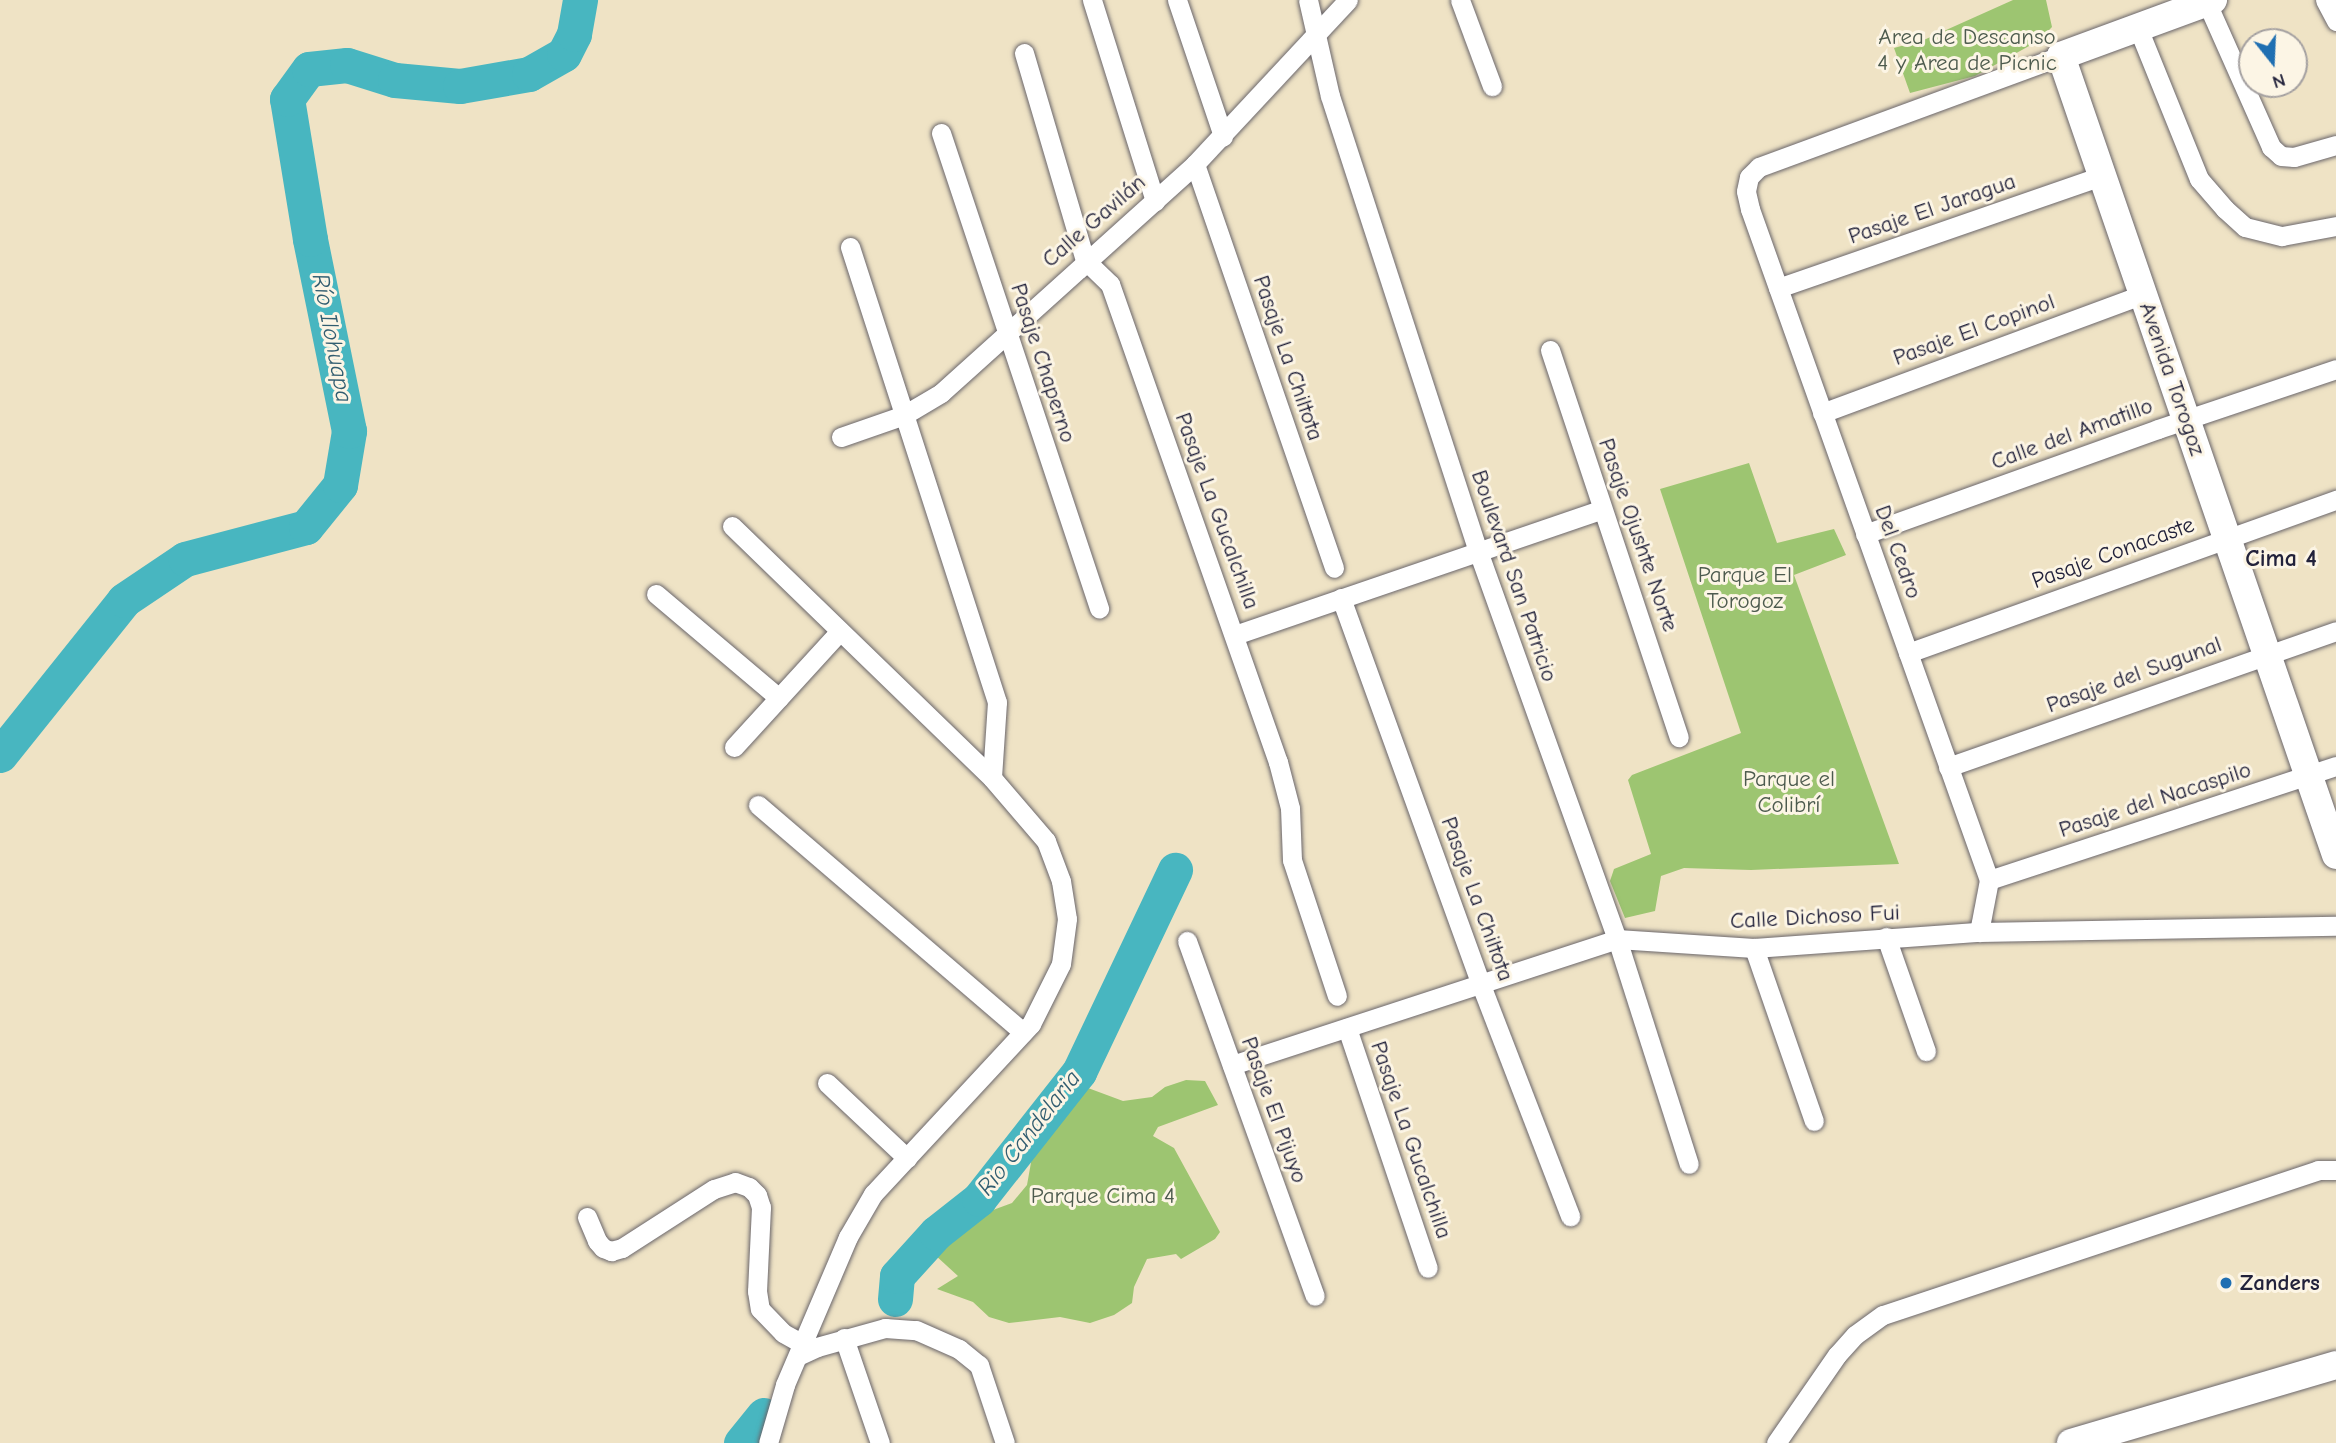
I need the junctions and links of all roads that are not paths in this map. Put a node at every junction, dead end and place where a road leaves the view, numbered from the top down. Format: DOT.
graph roads {
  1 [pos="1092,0"];
  2 [pos="1177,0"];
  3 [pos="1308,0"];
  4 [pos="1348,0"];
  5 [pos="1460,0"];
  6 [pos="2325,0"];
  7 [pos="2210,1"];
  8 [pos="2336,21"];
  9 [pos="2138,27"];
  10 [pos="1315,36"];
  11 [pos="1024,53"];
  12 [pos="2061,56"];
  13 [pos="1492,86"];
  14 [pos="941,133"];
  15 [pos="1223,136"];
  16 [pos="2336,145"];
  17 [pos="1195,164"];
  18 [pos="2102,176"];
  19 [pos="1155,201"];
  20 [pos="2336,226"];
  21 [pos="850,247"];
  22 [pos="1085,260"];
  23 [pos="1777,288"];
  24 [pos="2143,294"];
  25 [pos="1007,331"];
  26 [pos="1550,349"];
  27 [pos="2336,369"];
  28 [pos="1822,413"];
  29 [pos="904,415"];
  30 [pos="2186,420"];
  31 [pos="841,437"];
  32 [pos="2336,500"];
  33 [pos="1602,509"];
  34 [pos="732,526"];
  35 [pos="1865,534"];
  36 [pos="2226,537"];
  37 [pos="1478,551"];
  38 [pos="1334,568"];
  39 [pos="656,594"];
  40 [pos="1341,598"];
  41 [pos="1099,608"];
  42 [pos="840,631"];
  43 [pos="2336,631"];
  44 [pos="1234,635"];
  45 [pos="1908,653"];
  46 [pos="2266,653"];
  47 [pos="779,698"];
  48 [pos="1679,737"];
  49 [pos="734,747"];
  50 [pos="2336,766"];
  51 [pos="1948,767"];
  52 [pos="2308,775"];
  53 [pos="992,778"];
  54 [pos="758,805"];
  55 [pos="2336,855"];
  56 [pos="1989,880"];
  57 [pos="2336,926"];
  58 [pos="1979,932"];
  59 [pos="1886,937"];
  60 [pos="1617,939"];
  61 [pos="1187,941"];
  62 [pos="1754,948"];
  63 [pos="1481,985"];
  64 [pos="1337,996"];
  65 [pos="1347,1028"];
  66 [pos="1023,1032"];
  67 [pos="1926,1051"];
  68 [pos="1232,1065"];
  69 [pos="827,1083"];
  70 [pos="1814,1121"];
  71 [pos="907,1158"];
  72 [pos="1689,1164"];
  73 [pos="2336,1170"];
  74 [pos="1570,1216"];
  75 [pos="587,1217"];
  76 [pos="1428,1268"];
  77 [pos="1315,1296"];
  78 [pos="844,1338"];
  79 [pos="801,1350"];
  80 [pos="2336,1365"];
  81 [pos="2086,1441"];
  82 [pos="768,1443"];
  83 [pos="880,1443"];
  84 [pos="1005,1443"];
  85 [pos="1776,1443"];
  1 -- 19 [label="street"];
  2 -- 15 [label="street"];
  3 -- 10 [label="street, Boulevard San Patricio"];
  4 -- 10 [label="street, Calle Gavilán"];
  5 -- 13 [label="street"];
  6 -- 8 [label="street"];
  7 -- 9 [label="street"];
  7 -- 16 [label="street"];
  9 -- 12 [label="street"];
  9 -- 20 [label="street"];
  10 -- 15 [label="street, Calle Gavilán"];
  10 -- 37 [label="street, Boulevard San Patricio"];
  11 -- 22 [label="street, Pasaje La Gucalchilla"];
  12 -- 18 [label="street, Avenida Torogoz"];
  12 -- 23 [label="street, Del Cedro"];
  14 -- 25 [label="street, Pasaje Chaperno"];
  15 -- 17 [label="street, Calle Gavilán"];
  17 -- 19 [label="street, Calle Gavilán"];
  17 -- 38 [label="street, Pasaje La Chiltota"];
  18 -- 23 [label="street, Pasaje El Jaragua"];
  18 -- 24 [label="street, Avenida Torogoz"];
  19 -- 22 [label="street, Calle Gavilán"];
  21 -- 29 [label="street"];
  22 -- 25 [label="street, Calle Gavilán"];
  22 -- 44 [label="street, Pasaje La Gucalchilla"];
  23 -- 28 [label="street, Del Cedro"];
  24 -- 28 [label="street, Pasaje El Copinol"];
  24 -- 30 [label="street, Avenida Torogoz"];
  25 -- 29 [label="street, Calle Gavilán"];
  25 -- 41 [label="street, Pasaje Chaperno"];
  26 -- 33 [label="street, Pasaje Ojushte Norte"];
  27 -- 30 [label="street, Calle del Amatillo"];
  28 -- 35 [label="street, Del Cedro"];
  29 -- 31 [label="street, Calle Gavilán"];
  29 -- 53 [label="street"];
  30 -- 35 [label="street, Calle del Amatillo"];
  30 -- 36 [label="street, Avenida Torogoz"];
  32 -- 36 [label="street, Pasaje Conacaste"];
  33 -- 37 [label="street"];
  33 -- 48 [label="street, Pasaje Ojushte Norte"];
  34 -- 42 [label="street"];
  35 -- 45 [label="street, Del Cedro"];
  36 -- 45 [label="street, Pasaje Conacaste"];
  36 -- 46 [label="street, Avenida Torogoz"];
  37 -- 40 [label="street"];
  37 -- 60 [label="street, Boulevard San Patricio"];
  39 -- 47 [label="street"];
  40 -- 44 [label="street"];
  40 -- 63 [label="street, Pasaje La Chiltota"];
  42 -- 47 [label="street"];
  42 -- 53 [label="street"];
  43 -- 46 [label="street, Pasaje del Sugunal"];
  44 -- 64 [label="street, Pasaje La Gucalchilla"];
  45 -- 51 [label="street, Del Cedro"];
  46 -- 51 [label="street, Pasaje del Sugunal"];
  46 -- 52 [label="street, Avenida Torogoz"];
  47 -- 49 [label="street"];
  50 -- 52 [label="street, Pasaje del Nacaspilo"];
  51 -- 56 [label="street, Del Cedro"];
  52 -- 55 [label="street, Avenida Torogoz"];
  52 -- 56 [label="street, Pasaje del Nacaspilo"];
  53 -- 66 [label="street"];
  54 -- 66 [label="street"];
  56 -- 58 [label="street"];
  57 -- 58 [label="street, Calle Dichoso Fui"];
  58 -- 59 [label="street, Calle Dichoso Fui"];
  59 -- 62 [label="street, Calle Dichoso Fui"];
  59 -- 67 [label="street"];
  60 -- 62 [label="street, Calle Dichoso Fui"];
  60 -- 63 [label="street, Calle Dichoso Fui"];
  60 -- 72 [label="street, Boulevard San Patricio"];
  61 -- 68 [label="street, Pasaje El Pijuyo"];
  62 -- 70 [label="street"];
  63 -- 65 [label="street, Calle Dichoso Fui"];
  63 -- 74 [label="street, Pasaje La Chiltota"];
  65 -- 68 [label="street, Calle Dichoso Fui"];
  65 -- 76 [label="street, Pasaje La Gucalchilla"];
  66 -- 71 [label="street"];
  68 -- 77 [label="street, Pasaje El Pijuyo"];
  69 -- 71 [label="street"];
  71 -- 79 [label="street"];
  73 -- 85 [label="street"];
  75 -- 79 [label="street"];
  78 -- 79 [label="street"];
  78 -- 83 [label="street"];
  78 -- 84 [label="street"];
  79 -- 82 [label="street"];
  80 -- 81 [label="street"];
}
